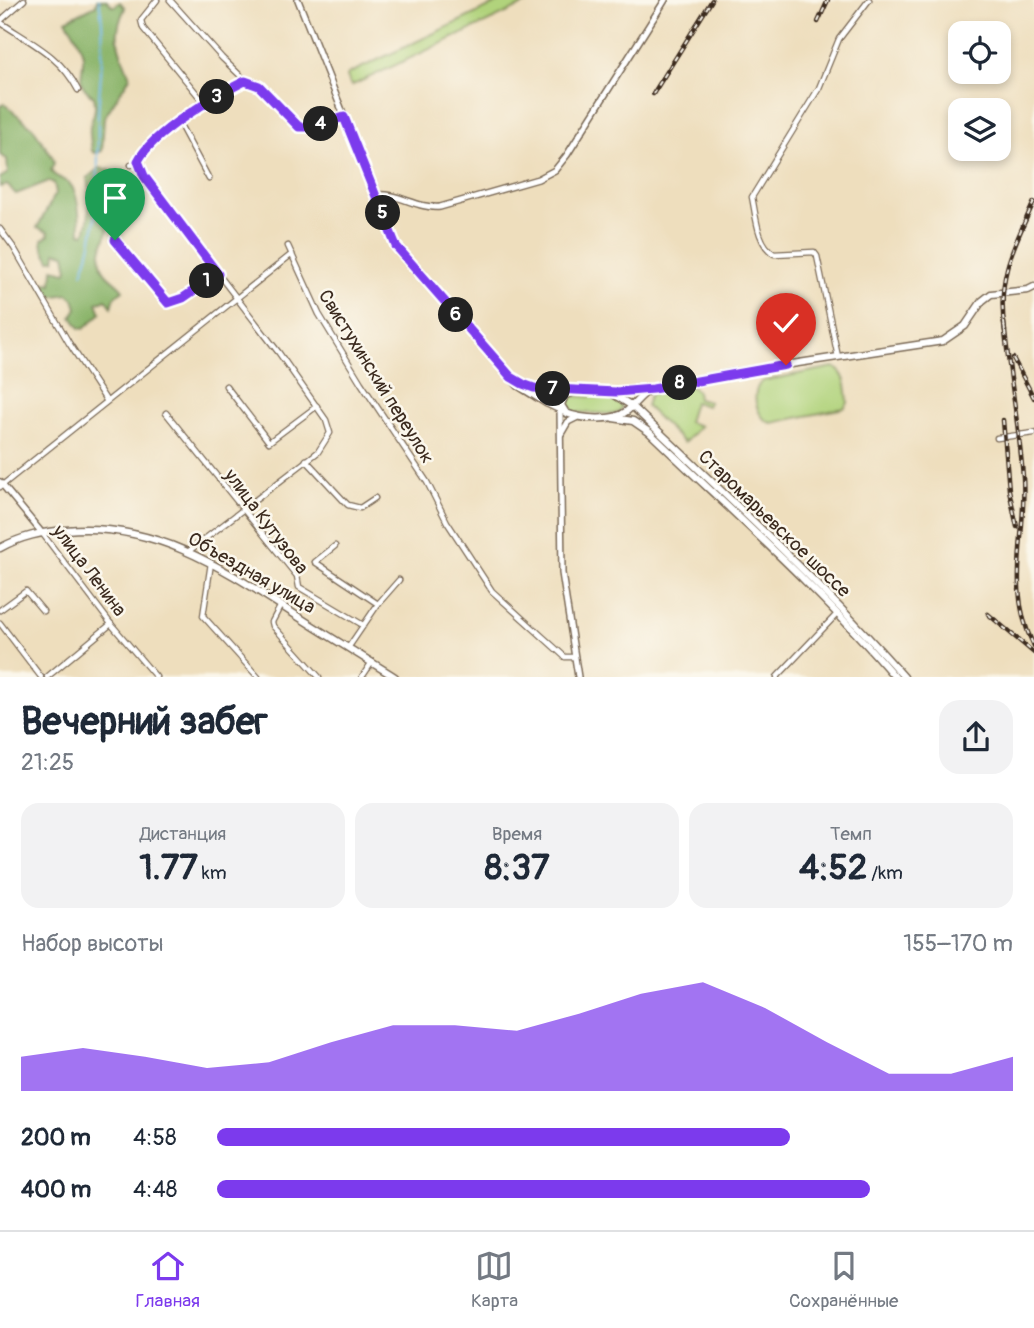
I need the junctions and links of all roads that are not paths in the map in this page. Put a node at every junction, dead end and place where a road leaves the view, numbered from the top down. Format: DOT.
graph roads {
  1 [pos="24,0"];
  2 [pos="157,0"];
  3 [pos="170,0"];
  4 [pos="307,0"];
  5 [pos="665,0"];
  6 [pos="869,0"];
  7 [pos="298,2"];
  8 [pos="0,22"];
  9 [pos="245,81"];
  10 [pos="78,90"];
  11 [pos="205,105"];
  12 [pos="344,117"];
  13 [pos="178,121"];
  14 [pos="138,164"];
  15 [pos="131,165"];
  16 [pos="209,179"];
  17 [pos="375,195"];
  18 [pos="0,229"];
  19 [pos="115,240"];
  20 [pos="288,246"];
  21 [pos="292,254"];
  22 [pos="218,274"];
  23 [pos="1034,287"];
  24 [pos="236,297"];
  25 [pos="838,357"];
  26 [pos="511,377"];
  27 [pos="226,386"];
  28 [pos="653,389"];
  29 [pos="580,390"];
  30 [pos="604,392"];
  31 [pos="620,397"];
  32 [pos="639,397"];
  33 [pos="106,400"];
  34 [pos="547,404"];
  35 [pos="317,406"];
  36 [pos="632,406"];
  37 [pos="563,412"];
  38 [pos="166,413"];
  39 [pos="639,413"];
  40 [pos="581,416"];
  41 [pos="618,416"];
  42 [pos="608,418"];
  43 [pos="560,425"];
  44 [pos="1034,433"];
  45 [pos="560,437"];
  46 [pos="997,439"];
  47 [pos="306,460"];
  48 [pos="1,485"];
  49 [pos="374,498"];
  50 [pos="242,510"];
  51 [pos="42,533"];
  52 [pos="335,546"];
  53 [pos="0,548"];
  54 [pos="189,551"];
  55 [pos="211,563"];
  56 [pos="399,580"];
  57 [pos="378,604"];
  58 [pos="281,605"];
  59 [pos="0,610"];
  60 [pos="43,611"];
  61 [pos="837,614"];
  62 [pos="0,623"];
  63 [pos="111,624"];
  64 [pos="363,625"];
  65 [pos="348,648"];
  66 [pos="575,657"];
  67 [pos="372,662"];
  68 [pos="41,677"];
  69 [pos="47,677"];
  70 [pos="156,677"];
  71 [pos="258,677"];
  72 [pos="318,677"];
  73 [pos="362,677"];
  74 [pos="395,677"];
  75 [pos="578,677"];
  76 [pos="777,677"];
  77 [pos="895,677"];
  78 [pos="904,677"];
  1 -- 8 [label="street"];
  2 -- 11 [label="street"];
  3 -- 9 [label="street"];
  4 -- 7 [label="main road"];
  5 -- 17 [label="main road"];
  6 -- 25 [label="street"];
  7 -- 12 [label="main road"];
  8 -- 10 [label="street"];
  9 -- 11 [label="street"];
  9 -- 12 [label="street"];
  11 -- 13 [label="street"];
  12 -- 17 [label="main road"];
  13 -- 14 [label="street"];
  13 -- 16 [label="street"];
  14 -- 15 [label="street"];
  14 -- 22 [label="street"];
  17 -- 26 [label="main road"];
  18 -- 33 [label="street"];
  19 -- 22 [label="street"];
  20 -- 21 [label="street, Свистухинский переулок"];
  21 -- 24 [label="street"];
  21 -- 66 [label="street, Свистухинский переулок"];
  22 -- 24 [label="street"];
  23 -- 25 [label="main road"];
  24 -- 33 [label="street"];
  24 -- 35 [label="street"];
  25 -- 28 [label="main road"];
  26 -- 29 [label="main road"];
  26 -- 34 [label="main road"];
  27 -- 35 [label="street"];
  28 -- 30 [label="main road"];
  28 -- 32 [label="main road"];
  29 -- 30 [label="main road"];
  29 -- 37 [label="main road"];
  30 -- 31 [label="main road, Старомарьевское шоссе"];
  31 -- 36 [label="main road, Старомарьевское шоссе"];
  31 -- 41 [label="main road"];
  32 -- 36 [label="main road"];
  32 -- 39 [label="main road"];
  33 -- 48 [label="street"];
  34 -- 37 [label="main road"];
  34 -- 43 [label="main road"];
  35 -- 47 [label="street"];
  36 -- 39 [label="main road, Старомарьевское шоссе"];
  36 -- 41 [label="main road"];
  37 -- 40 [label="main road"];
  37 -- 43 [label="main road"];
  38 -- 50 [label="street, улица Кутузова"];
  39 -- 78 [label="main road, Старомарьевское шоссе"];
  40 -- 42 [label="main road"];
  40 -- 45 [label="main road"];
  41 -- 42 [label="main road"];
  42 -- 61 [label="main road, Старомарьевское шоссе"];
  43 -- 45 [label="main road"];
  44 -- 46 [label="street"];
  45 -- 66 [label="main road"];
  47 -- 49 [label="street"];
  47 -- 50 [label="street"];
  48 -- 51 [label="main road, улица Ленина"];
  50 -- 54 [label="street"];
  50 -- 64 [label="street, улица Кутузова"];
  51 -- 53 [label="main road, Объездная улица"];
  51 -- 54 [label="main road, Объездная улица"];
  51 -- 63 [label="street, улица Ленина"];
  52 -- 57 [label="street"];
  54 -- 55 [label="main road, Объездная улица"];
  55 -- 58 [label="main road, Объездная улица"];
  55 -- 71 [label="street"];
  56 -- 57 [label="street"];
  57 -- 64 [label="street"];
  58 -- 65 [label="main road, Объездная улица"];
  58 -- 72 [label="street"];
  59 -- 60 [label="street"];
  61 -- 76 [label="street"];
  61 -- 77 [label="main road, Старомарьевское шоссе"];
  62 -- 68 [label="street"];
  63 -- 69 [label="street"];
  63 -- 70 [label="street, улица Ленина"];
  64 -- 65 [label="street"];
  65 -- 67 [label="main road, Объездная улица"];
  66 -- 75 [label="main road"];
  67 -- 73 [label="street"];
  67 -- 74 [label="main road, Объездная улица"];
}
